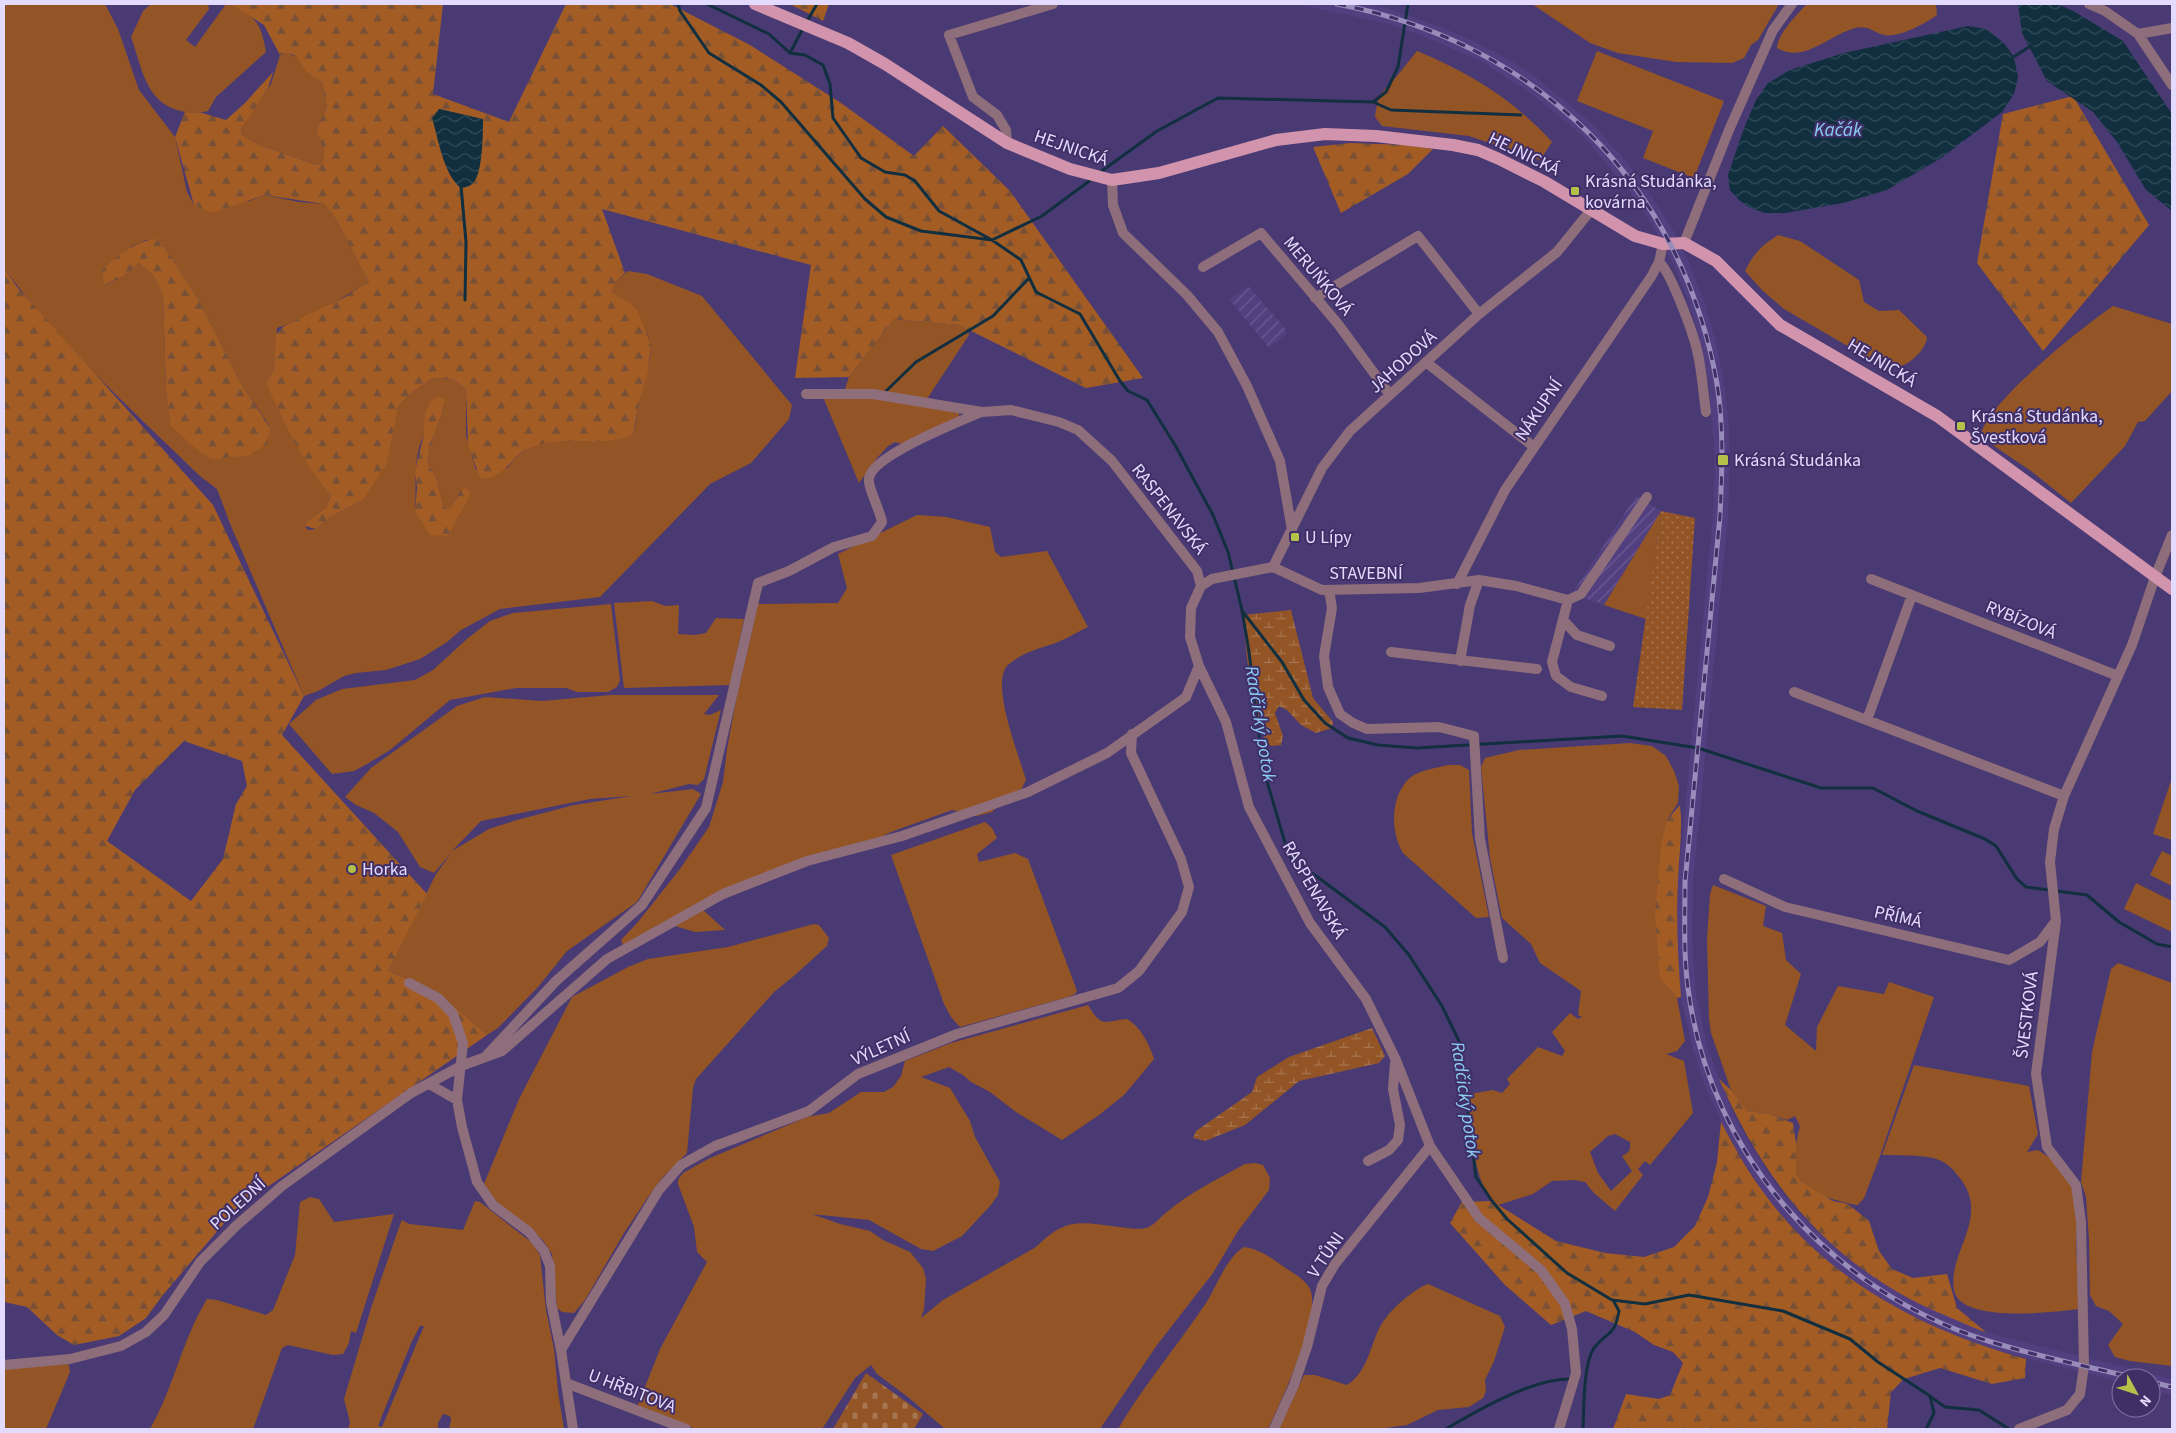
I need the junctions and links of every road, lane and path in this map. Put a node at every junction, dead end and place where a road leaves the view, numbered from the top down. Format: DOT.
graph roads {
  1 [pos="755,4"];
  2 [pos="1053,4"];
  3 [pos="1792,4"];
  4 [pos="2089,4"];
  5 [pos="2172,28"];
  6 [pos="2138,34"];
  7 [pos="2172,85"];
  8 [pos="1007,143"];
  9 [pos="1112,180"];
  10 [pos="1590,210"];
  11 [pos="1684,243"];
  12 [pos="1663,244"];
  13 [pos="1659,262"];
  14 [pos="1203,267"];
  15 [pos="1316,298"];
  16 [pos="1479,314"];
  17 [pos="1427,363"];
  18 [pos="806,394"];
  19 [pos="1390,395"];
  20 [pos="982,412"];
  21 [pos="1706,412"];
  22 [pos="1534,448"];
  23 [pos="1647,497"];
  24 [pos="1292,530"];
  25 [pos="2172,535"];
  26 [pos="1273,567"];
  27 [pos="2155,577"];
  28 [pos="1871,579"];
  29 [pos="1479,580"];
  30 [pos="1457,584"];
  31 [pos="1201,586"];
  32 [pos="2172,589"];
  33 [pos="1329,590"];
  34 [pos="1912,594"];
  35 [pos="1568,600"];
  36 [pos="1563,620"];
  37 [pos="1610,646"];
  38 [pos="1391,652"];
  39 [pos="1460,661"];
  40 [pos="1200,666"];
  41 [pos="1538,670"];
  42 [pos="2118,676"];
  43 [pos="1794,692"];
  44 [pos="1602,696"];
  45 [pos="1867,720"];
  46 [pos="1132,734"];
  47 [pos="2064,796"];
  48 [pos="1724,879"];
  49 [pos="2056,921"];
  50 [pos="1503,958"];
  51 [pos="409,984"];
  52 [pos="482,1060"];
  53 [pos="1396,1060"];
  54 [pos="461,1066"];
  55 [pos="429,1084"];
  56 [pos="457,1100"];
  57 [pos="1430,1146"];
  58 [pos="1368,1161"];
  59 [pos="561,1350"];
  60 [pos="4,1365"];
  61 [pos="566,1383"];
  62 [pos="573,1429"];
  63 [pos="686,1429"];
  64 [pos="1274,1429"];
  65 [pos="1559,1429"];
  66 [pos="2019,1429"];
  1 -- 8 [label="main road, HEJNICKÁ"];
  2 -- 8 [label="street"];
  3 -- 11 [label="street"];
  4 -- 6 [label="street"];
  5 -- 6 [label="street"];
  6 -- 7 [label="street"];
  8 -- 9 [label="main road, HEJNICKÁ"];
  9 -- 10 [label="main road, HEJNICKÁ"];
  9 -- 24 [label="street"];
  10 -- 12 [label="main road, HEJNICKÁ"];
  10 -- 16 [label="street, JAHODOVÁ"];
  11 -- 12 [label="main road, HEJNICKÁ"];
  11 -- 27 [label="main road, HEJNICKÁ"];
  12 -- 13 [label="street, NÁKUPNÍ"];
  13 -- 21 [label="street"];
  13 -- 22 [label="street, NÁKUPNÍ"];
  14 -- 15 [label="street, MERUŇKOVÁ"];
  15 -- 16 [label="street"];
  15 -- 19 [label="street, MERUŇKOVÁ"];
  16 -- 17 [label="street, JAHODOVÁ"];
  17 -- 19 [label="street, JAHODOVÁ"];
  17 -- 22 [label="street"];
  18 -- 20 [label="street, RASPENAVSKÁ"];
  19 -- 24 [label="street, JAHODOVÁ"];
  20 -- 31 [label="street, RASPENAVSKÁ"];
  20 -- 52 [label="street, RASPENAVSKÁ"];
  22 -- 30 [label="street, NÁKUPNÍ"];
  23 -- 35 [label="street"];
  24 -- 26 [label="street, JAHODOVÁ"];
  25 -- 27 [label="street, ŠVESTKOVÁ"];
  26 -- 31 [label="street"];
  26 -- 33 [label="street, STAVEBNÍ"];
  27 -- 32 [label="main road, HEJNICKÁ"];
  27 -- 42 [label="street, ŠVESTKOVÁ"];
  28 -- 34 [label="street, RYBÍZOVÁ"];
  29 -- 30 [label="street, STAVEBNÍ"];
  29 -- 35 [label="street, STAVEBNÍ"];
  29 -- 39 [label="street"];
  30 -- 33 [label="street, STAVEBNÍ"];
  31 -- 40 [label="street, RASPENAVSKÁ"];
  33 -- 50 [label="street"];
  34 -- 42 [label="street, RYBÍZOVÁ"];
  34 -- 45 [label="street"];
  35 -- 36 [label="street"];
  36 -- 37 [label="street"];
  36 -- 44 [label="street"];
  38 -- 39 [label="street"];
  39 -- 41 [label="street"];
  40 -- 46 [label="street, POLEDNÍ"];
  40 -- 53 [label="street, RASPENAVSKÁ"];
  42 -- 47 [label="street, ŠVESTKOVÁ"];
  43 -- 45 [label="street"];
  45 -- 47 [label="street"];
  46 -- 52 [label="street, POLEDNÍ"];
  46 -- 59 [label="street, VÝLETNÍ"];
  47 -- 49 [label="street, ŠVESTKOVÁ"];
  48 -- 49 [label="street, PŘÍMÁ"];
  49 -- 66 [label="street, ŠVESTKOVÁ"];
  51 -- 54 [label="street"];
  52 -- 54 [label="street, POLEDNÍ"];
  53 -- 57 [label="street, RASPENAVSKÁ"];
  53 -- 58 [label="street"];
  54 -- 55 [label="street, POLEDNÍ"];
  54 -- 56 [label="street"];
  55 -- 56 [label="street"];
  55 -- 60 [label="street, POLEDNÍ"];
  56 -- 59 [label="street"];
  57 -- 64 [label="street, V TŮNI"];
  57 -- 65 [label="street, RASPENAVSKÁ"];
  59 -- 61 [label="street"];
  61 -- 62 [label="street"];
  61 -- 63 [label="street, U HŘBITOVA"];
}
